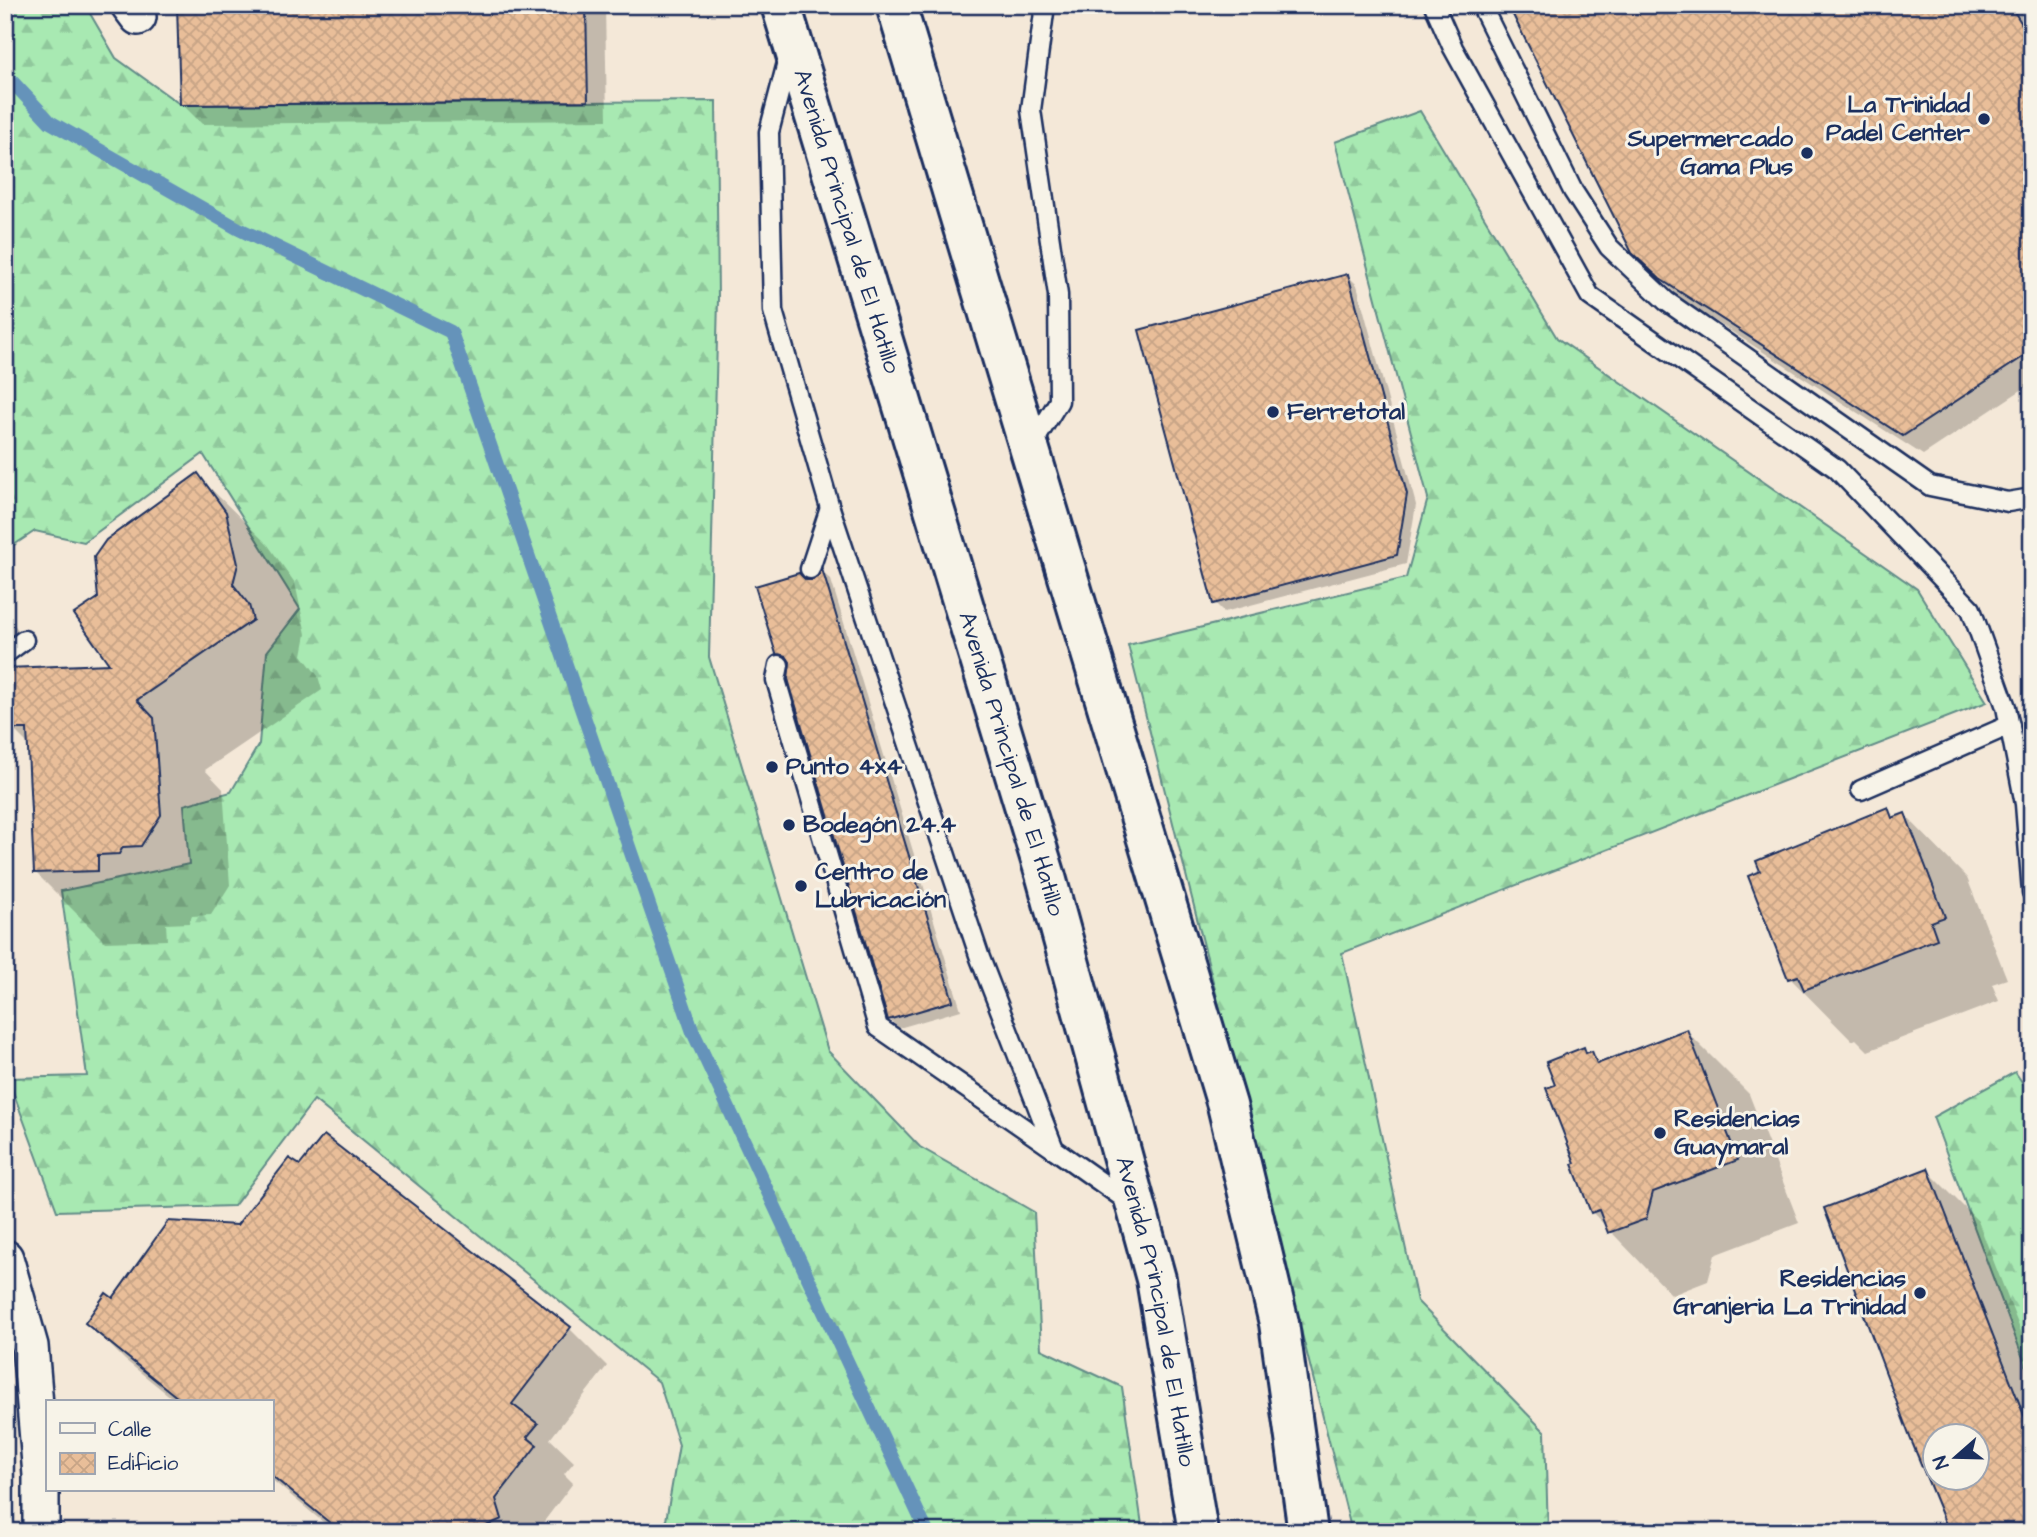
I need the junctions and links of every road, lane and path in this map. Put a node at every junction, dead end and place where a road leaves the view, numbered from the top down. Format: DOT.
graph roads {
  1 [pos="781,5"];
  2 [pos="896,5"];
  3 [pos="1045,5"];
  4 [pos="1434,5"];
  5 [pos="1481,5"];
  6 [pos="792,45"];
  7 [pos="1030,448"];
  8 [pos="2032,498"];
  9 [pos="830,508"];
  10 [pos="810,569"];
  11 [pos="24,640"];
  12 [pos="5,654"];
  13 [pos="779,665"];
  14 [pos="2010,725"];
  15 [pos="1861,790"];
  16 [pos="2032,892"];
  17 [pos="1054,1149"];
  18 [pos="1137,1207"];
  19 [pos="5,1258"];
  20 [pos="41,1532"];
  21 [pos="1198,1532"];
  22 [pos="1308,1532"];
  1 -- 6 [label="main road, Avenida Principal de El Hatillo"];
  2 -- 7 [label="main road"];
  3 -- 7 [label="lane"];
  4 -- 14 [label="lane"];
  5 -- 8 [label="lane"];
  6 -- 9 [label="lane"];
  6 -- 18 [label="main road, Avenida Principal de El Hatillo"];
  7 -- 22 [label="main road"];
  9 -- 10 [label="lane"];
  9 -- 17 [label="lane"];
  11 -- 12 [label="lane"];
  13 -- 17 [label="lane"];
  14 -- 15 [label="lane"];
  14 -- 16 [label="lane"];
  17 -- 18 [label="lane"];
  18 -- 21 [label="main road, Avenida Principal de El Hatillo"];
  19 -- 20 [label="street"];
}
